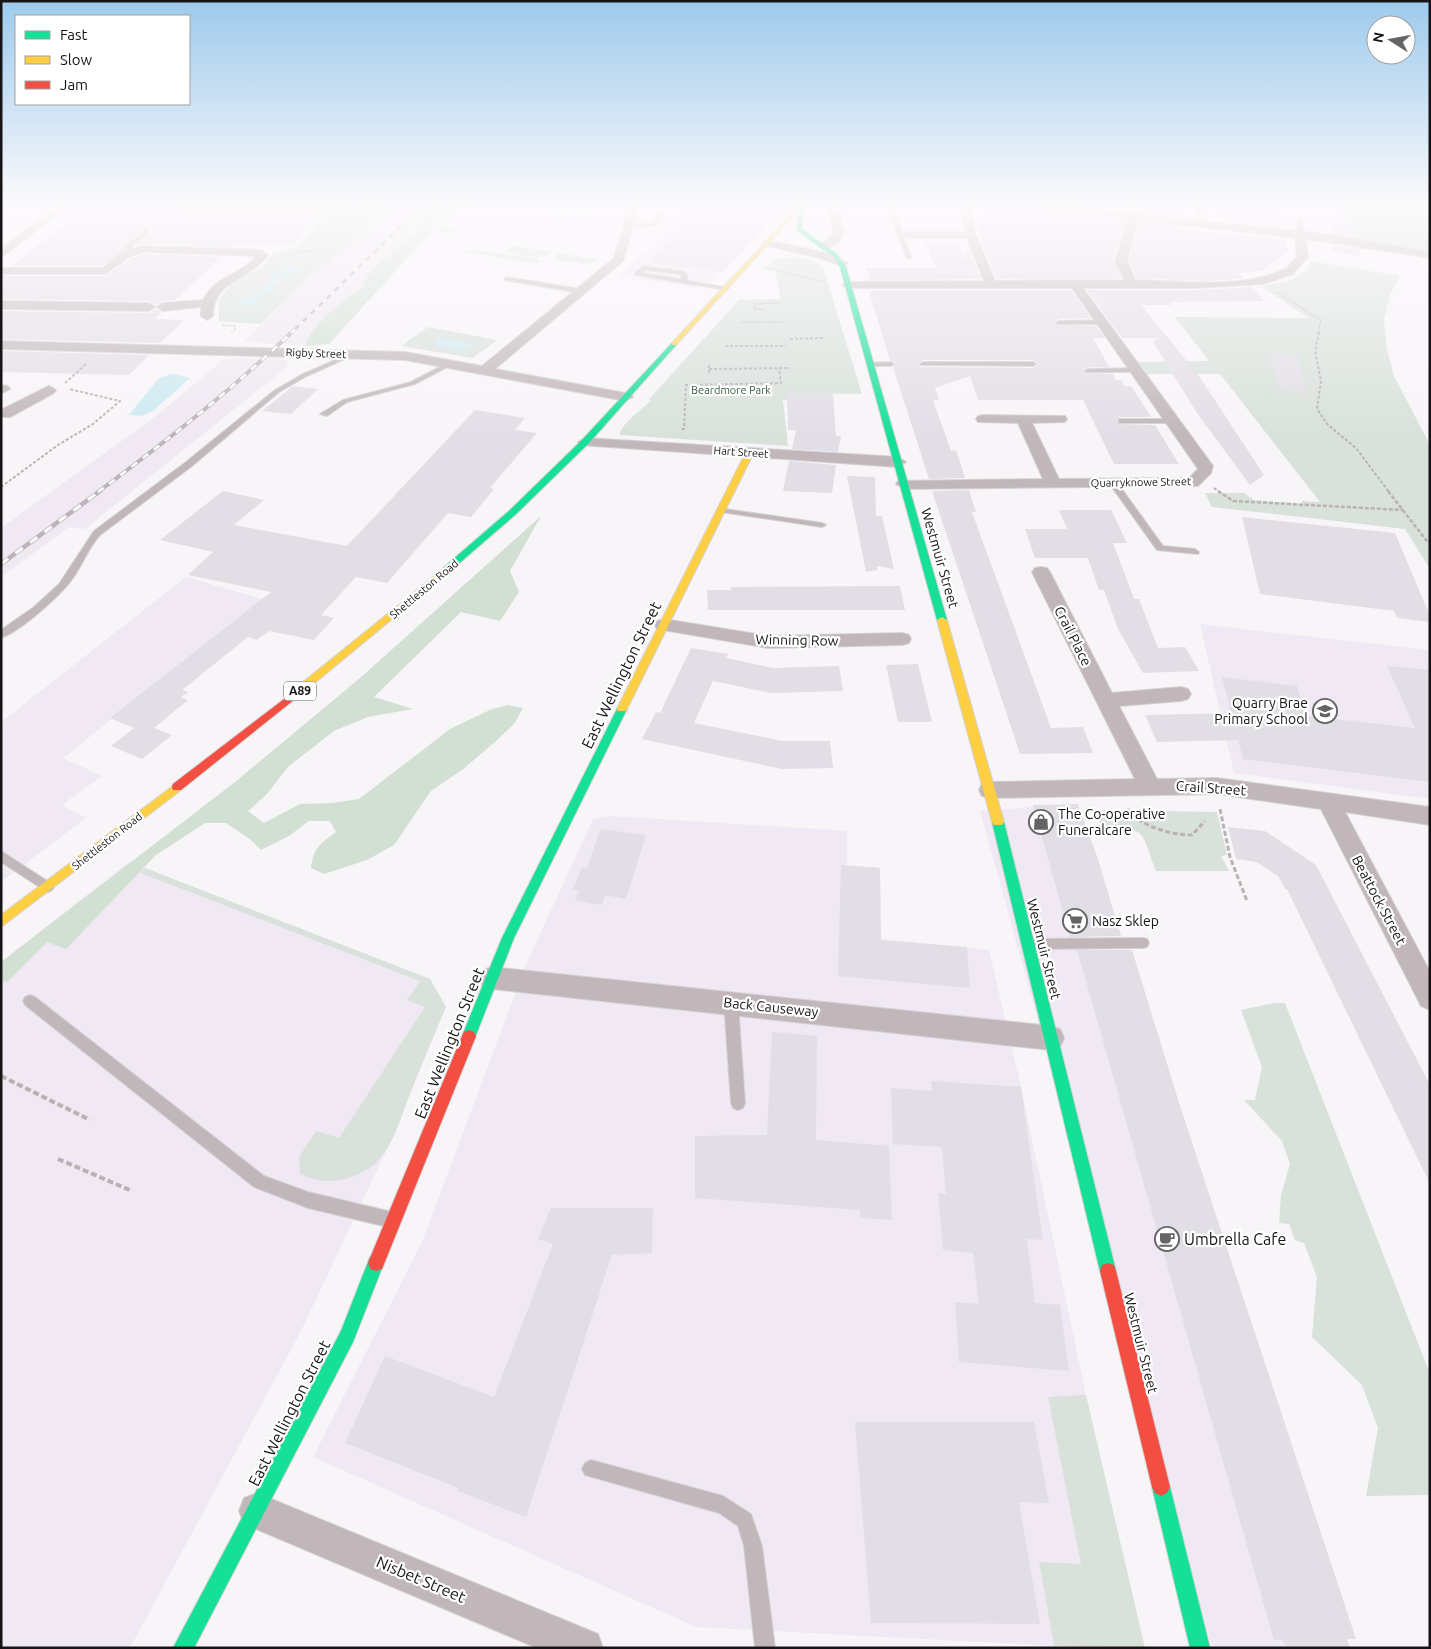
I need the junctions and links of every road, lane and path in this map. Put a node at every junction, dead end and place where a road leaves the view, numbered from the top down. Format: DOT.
graph roads {
  1 [pos="223,283"];
  2 [pos="531,283"];
  3 [pos="591,283"];
  4 [pos="693,283"];
  5 [pos="730,283"];
  6 [pos="838,283"];
  7 [pos="1104,283"];
  8 [pos="1142,283"];
  9 [pos="1210,283"];
  10 [pos="1262,283"];
  11 [pos="1075,284"];
  12 [pos="848,285"];
  13 [pos="991,285"];
  14 [pos="726,288"];
  15 [pos="581,291"];
  16 [pos="78,294"];
  17 [pos="780,304"];
  18 [pos="1,305"];
  19 [pos="65,306"];
  20 [pos="149,307"];
  21 [pos="163,308"];
  22 [pos="764,310"];
  23 [pos="740,322"];
  24 [pos="783,322"];
  25 [pos="1103,322"];
  26 [pos="1059,323"];
  27 [pos="805,335"];
  28 [pos="822,338"];
  29 [pos="790,339"];
  30 [pos="806,339"];
  31 [pos="725,343"];
  32 [pos="1,345"];
  33 [pos="725,346"];
  34 [pos="786,346"];
  35 [pos="101,347"];
  36 [pos="726,350"];
  37 [pos="353,354"];
  38 [pos="449,364"];
  39 [pos="891,364"];
  40 [pos="923,364"];
  41 [pos="1033,364"];
  42 [pos="709,365"];
  43 [pos="870,365"];
  44 [pos="779,368"];
  45 [pos="790,368"];
  46 [pos="709,369"];
  47 [pos="484,370"];
  48 [pos="1136,370"];
  49 [pos="1088,371"];
  50 [pos="709,373"];
  51 [pos="54,388"];
  52 [pos="65,389"];
  53 [pos="626,397"];
  54 [pos="6,414"];
  55 [pos="324,414"];
  56 [pos="983,419"];
  57 [pos="1023,419"];
  58 [pos="1060,419"];
  59 [pos="1122,421"];
  60 [pos="1172,421"];
  61 [pos="676,430"];
  62 [pos="585,442"];
  63 [pos="750,452"];
  64 [pos="898,462"];
  65 [pos="1200,478"];
  66 [pos="1053,483"];
  67 [pos="1114,483"];
  68 [pos="904,484"];
  69 [pos="1,487"];
  70 [pos="721,510"];
  71 [pos="1404,510"];
  72 [pos="822,526"];
  73 [pos="1430,545"];
  74 [pos="1195,552"];
  75 [pos="1041,572"];
  76 [pos="664,625"];
  77 [pos="1,635"];
  78 [pos="902,639"];
  79 [pos="1181,694"];
  80 [pos="1106,700"];
  81 [pos="1148,785"];
  82 [pos="1114,786"];
  83 [pos="1215,786"];
  84 [pos="990,790"];
  85 [pos="1328,802"];
  86 [pos="1430,816"];
  87 [pos="1205,821"];
  88 [pos="1,856"];
  89 [pos="48,887"];
  90 [pos="1247,901"];
  91 [pos="1,922"];
  92 [pos="1143,943"];
  93 [pos="1028,944"];
  94 [pos="492,978"];
  95 [pos="1430,998"];
  96 [pos="30,1000"];
  97 [pos="731,1003"];
  98 [pos="1051,1038"];
  99 [pos="1,1076"];
  100 [pos="738,1103"];
  101 [pos="90,1120"];
  102 [pos="58,1159"];
  103 [pos="132,1191"];
  104 [pos="396,1220"];
  105 [pos="591,1469"];
  106 [pos="257,1511"];
  107 [pos="184,1648"];
  108 [pos="584,1648"];
  109 [pos="765,1648"];
  110 [pos="1200,1648"];
  1 -- 21 [label="street"];
  2 -- 15 [label="lane"];
  3 -- 15 [label="street"];
  4 -- 14 [label="lane"];
  5 -- 14 [label="street, Shettleston Road / A89"];
  6 -- 12 [label="path"];
  7 -- 11 [label="street"];
  8 -- 9 [label="street"];
  10 -- 71 [label="path"];
  11 -- 13 [label="street"];
  11 -- 25 [label="street, Quarryknowe Street"];
  12 -- 13 [label="street"];
  12 -- 43 [label="street, Westmuir Street"];
  14 -- 53 [label="street, Shettleston Road / A89"];
  15 -- 47 [label="street"];
  16 -- 19 [label="street"];
  17 -- 22 [label="path"];
  18 -- 19 [label="street"];
  19 -- 20 [label="street"];
  23 -- 24 [label="path"];
  25 -- 26 [label="lane"];
  25 -- 48 [label="street, Quarryknowe Street"];
  27 -- 30 [label="path"];
  28 -- 30 [label="path"];
  29 -- 30 [label="path"];
  31 -- 33 [label="path"];
  32 -- 35 [label="street, Rigby Street"];
  33 -- 34 [label="path"];
  33 -- 36 [label="path"];
  35 -- 37 [label="street, Rigby Street"];
  35 -- 51 [label="path"];
  37 -- 38 [label="street, Rigby Street"];
  37 -- 77 [label="lane"];
  38 -- 47 [label="street, Rigby Street"];
  38 -- 55 [label="lane"];
  39 -- 43 [label="lane"];
  40 -- 41 [label="lane"];
  42 -- 46 [label="path"];
  43 -- 64 [label="street, Westmuir Street"];
  44 -- 45 [label="path"];
  44 -- 46 [label="path"];
  44 -- 61 [label="path"];
  46 -- 50 [label="path"];
  47 -- 53 [label="street, Rigby Street"];
  48 -- 49 [label="lane"];
  48 -- 60 [label="street, Quarryknowe Street"];
  51 -- 54 [label="street"];
  52 -- 69 [label="path"];
  53 -- 62 [label="street, Shettleston Road / A89"];
  56 -- 57 [label="street"];
  57 -- 58 [label="street"];
  57 -- 66 [label="street"];
  59 -- 60 [label="lane"];
  60 -- 65 [label="street, Quarryknowe Street"];
  62 -- 63 [label="street, Hart Street"];
  62 -- 89 [label="street, Shettleston Road / A89"];
  63 -- 64 [label="street, Hart Street"];
  63 -- 70 [label="street, East Wellington Street"];
  64 -- 68 [label="street, Westmuir Street"];
  65 -- 67 [label="street, Quarryknowe Street"];
  65 -- 71 [label="path"];
  66 -- 67 [label="street, Quarryknowe Street"];
  66 -- 68 [label="street, Quarryknowe Street"];
  67 -- 74 [label="lane"];
  68 -- 84 [label="street, Westmuir Street"];
  70 -- 72 [label="lane"];
  70 -- 76 [label="street, East Wellington Street"];
  71 -- 73 [label="path"];
  75 -- 80 [label="street, Crail Place"];
  76 -- 78 [label="street, Winning Row"];
  76 -- 94 [label="street, East Wellington Street"];
  79 -- 80 [label="street"];
  80 -- 81 [label="street, Crail Place"];
  81 -- 82 [label="street, Crail Street"];
  81 -- 83 [label="street, Crail Street"];
  82 -- 84 [label="street, Crail Street"];
  82 -- 87 [label="path"];
  83 -- 85 [label="street, Crail Street"];
  83 -- 90 [label="path"];
  84 -- 93 [label="street, Westmuir Street"];
  85 -- 86 [label="street, Crail Street"];
  85 -- 95 [label="street, Beattock Street"];
  88 -- 89 [label="lane"];
  89 -- 91 [label="street, Shettleston Road / A89"];
  92 -- 93 [label="lane"];
  93 -- 98 [label="street, Westmuir Street"];
  94 -- 97 [label="street, Back Causeway"];
  94 -- 104 [label="street, East Wellington Street"];
  96 -- 104 [label="lane"];
  97 -- 98 [label="street, Back Causeway"];
  97 -- 100 [label="lane"];
  98 -- 110 [label="street, Westmuir Street"];
  99 -- 101 [label="path"];
  102 -- 103 [label="path"];
  104 -- 106 [label="street, East Wellington Street"];
  105 -- 109 [label="lane"];
  106 -- 107 [label="street, East Wellington Street"];
  106 -- 108 [label="street, Nisbet Street"];
}
